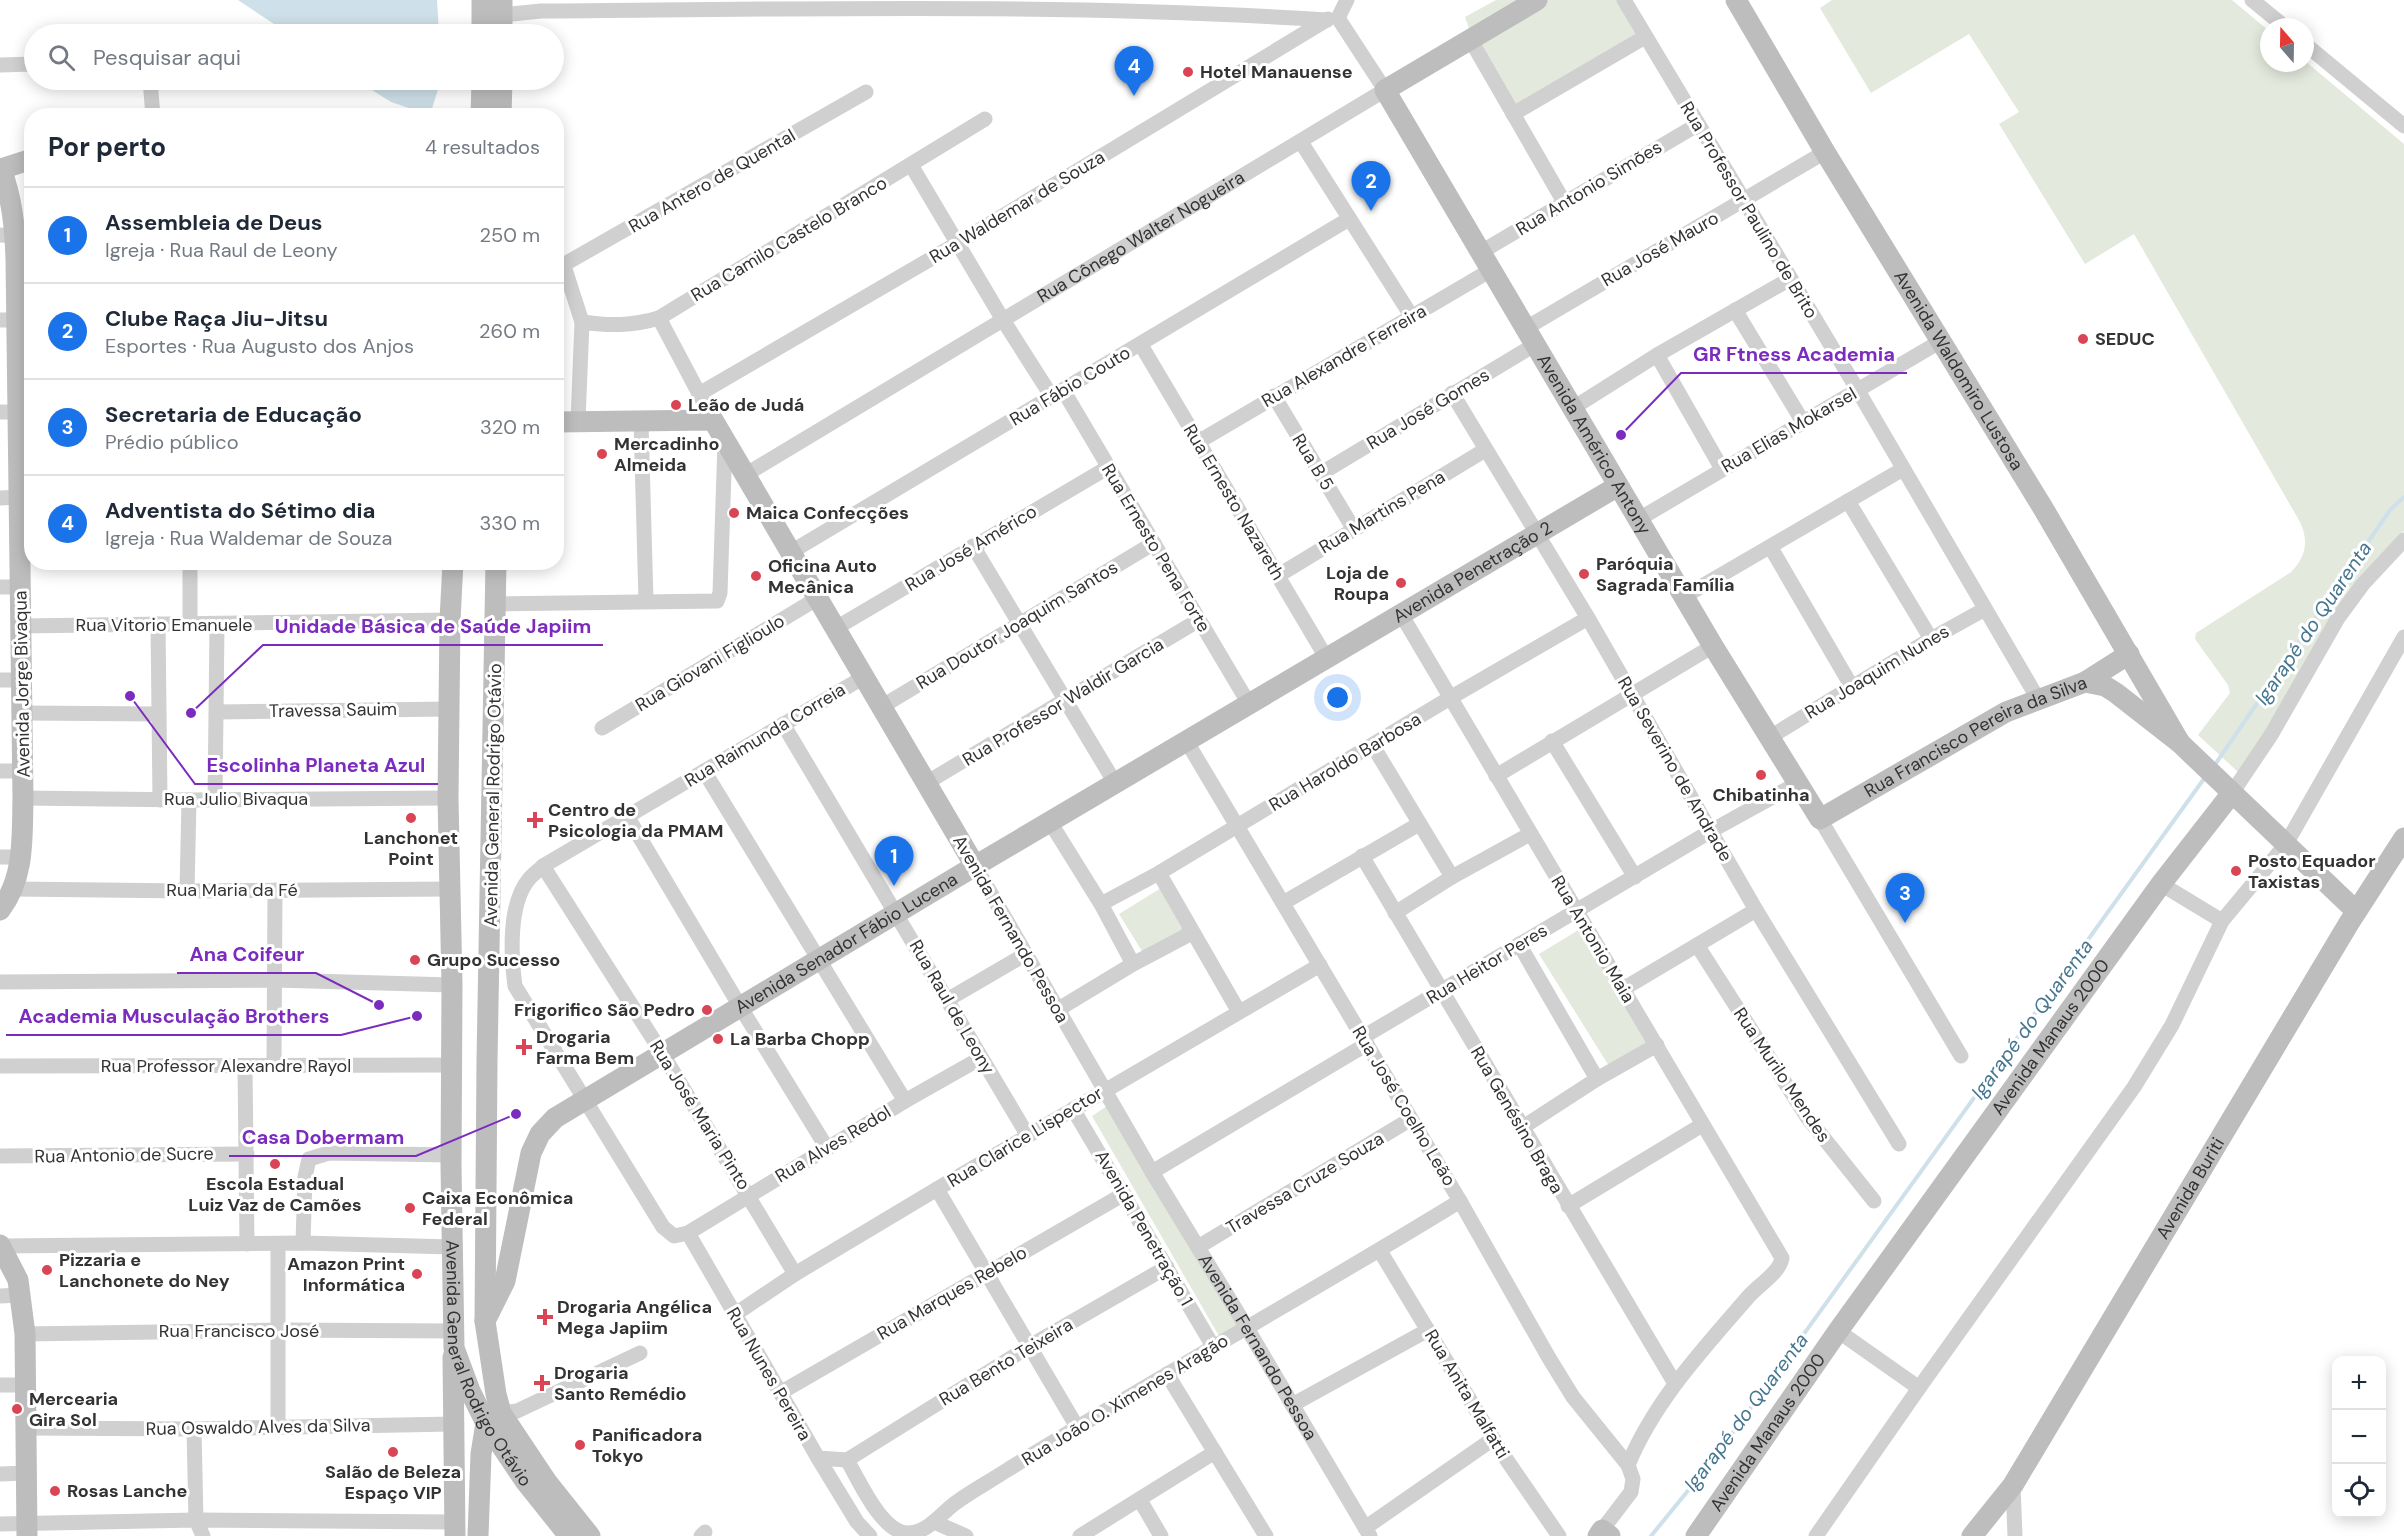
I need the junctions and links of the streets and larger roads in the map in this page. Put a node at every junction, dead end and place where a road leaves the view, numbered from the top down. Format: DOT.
graph roads {
  1 [pos="482,0"];
  2 [pos="1335,0"];
  3 [pos="1347,0"];
  4 [pos="1537,0"];
  5 [pos="1624,0"];
  6 [pos="1736,0"];
  7 [pos="2252,0"];
  8 [pos="788,4"];
  9 [pos="996,4"];
  10 [pos="541,5"];
  11 [pos="502,16"];
  12 [pos="1332,18"];
  13 [pos="2274,18"];
  14 [pos="482,24"];
  15 [pos="1646,37"];
  16 [pos="1470,39"];
  17 [pos="2314,51"];
  18 [pos="24,64"];
  19 [pos="0,65"];
  20 [pos="151,90"];
  21 [pos="482,90"];
  22 [pos="502,90"];
  23 [pos="1384,90"];
  24 [pos="866,92"];
  25 [pos="152,108"];
  26 [pos="481,108"];
  27 [pos="501,108"];
  28 [pos="1513,114"];
  29 [pos="985,119"];
  30 [pos="1697,125"];
  31 [pos="2404,126"];
  32 [pos="1301,142"];
  33 [pos="1825,152"];
  34 [pos="24,161"];
  35 [pos="911,165"];
  36 [pos="1,168"];
  37 [pos="1743,200"];
  38 [pos="1564,202"];
  39 [pos="1349,219"];
  40 [pos="8,235"];
  41 [pos="958,243"];
  42 [pos="24,259"];
  43 [pos="1486,261"];
  44 [pos="564,266"];
  45 [pos="564,278"];
  46 [pos="1790,279"];
  47 [pos="1735,310"];
  48 [pos="1412,317"];
  49 [pos="658,318"];
  50 [pos="9,320"];
  51 [pos="1003,320"];
  52 [pos="582,322"];
  53 [pos="1531,336"];
  54 [pos="1941,341"];
  55 [pos="1141,345"];
  56 [pos="24,351"];
  57 [pos="1658,354"];
  58 [pos="24,357"];
  59 [pos="1857,390"];
  60 [pos="1058,393"];
  61 [pos="1452,393"];
  62 [pos="699,394"];
  63 [pos="1274,396"];
  64 [pos="1573,408"];
  65 [pos="10,412"];
  66 [pos="713,420"];
  67 [pos="578,421"];
  68 [pos="564,422"];
  69 [pos="641,422"];
  70 [pos="1803,422"];
  71 [pos="24,437"];
  72 [pos="724,442"];
  73 [pos="1198,442"];
  74 [pos="24,448"];
  75 [pos="1485,450"];
  76 [pos="1107,468"];
  77 [pos="1722,469"];
  78 [pos="1903,469"];
  79 [pos="1320,474"];
  80 [pos="745,475"];
  81 [pos="1618,486"];
  82 [pos="10,497"];
  83 [pos="1848,501"];
  84 [pos="1639,519"];
  85 [pos="24,527"];
  86 [pos="1353,528"];
  87 [pos="1537,533"];
  88 [pos="24,538"];
  89 [pos="2404,540"];
  90 [pos="1154,543"];
  91 [pos="973,546"];
  92 [pos="1771,548"];
  93 [pos="791,552"];
  94 [pos="190,570"];
  95 [pos="453,570"];
  96 [pos="496,570"];
  97 [pos="1279,575"];
  98 [pos="10,587"];
  99 [pos="1685,596"];
  100 [pos="818,598"];
  101 [pos="646,601"];
  102 [pos="495,604"];
  103 [pos="1985,609"];
  104 [pos="1401,614"];
  105 [pos="1588,618"];
  106 [pos="450,620"];
  107 [pos="1199,620"];
  108 [pos="1018,623"];
  109 [pos="158,624"];
  110 [pos="190,625"];
  111 [pos="217,625"];
  112 [pos="21,626"];
  113 [pos="836,628"];
  114 [pos="2404,637"];
  115 [pos="1931,639"];
  116 [pos="1713,646"];
  117 [pos="2129,654"];
  118 [pos="1327,659"];
  119 [pos="864,676"];
  120 [pos="0,680"];
  121 [pos="22,680"];
  122 [pos="2085,682"];
  123 [pos="1852,687"];
  124 [pos="1632,695"];
  125 [pos="1450,698"];
  126 [pos="2038,699"];
  127 [pos="1065,701"];
  128 [pos="1249,704"];
  129 [pos="881,707"];
  130 [pos="450,709"];
  131 [pos="217,712"];
  132 [pos="22,713"];
  133 [pos="159,714"];
  134 [pos="783,724"];
  135 [pos="602,728"];
  136 [pos="1770,737"];
  137 [pos="1552,741"];
  138 [pos="1187,742"];
  139 [pos="2180,742"];
  140 [pos="1373,746"];
  141 [pos="0,771"];
  142 [pos="22,771"];
  143 [pos="704,771"];
  144 [pos="1496,776"];
  145 [pos="927,783"];
  146 [pos="1115,783"];
  147 [pos="1798,783"];
  148 [pos="2227,789"];
  149 [pos="23,798"];
  150 [pos="448,798"];
  151 [pos="160,800"];
  152 [pos="189,800"];
  153 [pos="215,800"];
  154 [pos="627,816"];
  155 [pos="1820,819"];
  156 [pos="1050,822"];
  157 [pos="1419,824"];
  158 [pos="1236,827"];
  159 [pos="1711,831"];
  160 [pos="1530,834"];
  161 [pos="2404,838"];
  162 [pos="2286,844"];
  163 [pos="1362,856"];
  164 [pos="0,857"];
  165 [pos="21,857"];
  166 [pos="543,866"];
  167 [pos="975,866"];
  168 [pos="1159,873"];
  169 [pos="1452,877"];
  170 [pos="1635,877"];
  171 [pos="2161,884"];
  172 [pos="14,889"];
  173 [pos="275,890"];
  174 [pos="450,890"];
  175 [pos="187,891"];
  176 [pos="1283,903"];
  177 [pos="1101,904"];
  178 [pos="0,910"];
  179 [pos="1756,910"];
  180 [pos="1575,911"];
  181 [pos="2356,911"];
  182 [pos="1395,913"];
  183 [pos="897,914"];
  184 [pos="2222,921"];
  185 [pos="1190,930"];
  186 [pos="1519,944"];
  187 [pos="1698,945"];
  188 [pos="1026,954"];
  189 [pos="819,960"];
  190 [pos="1133,964"];
  191 [pos="1320,965"];
  192 [pos="275,980"];
  193 [pos="0,982"];
  194 [pos="452,985"];
  195 [pos="1623,989"];
  196 [pos="1442,991"];
  197 [pos="947,1000"];
  198 [pos="741,1008"];
  199 [pos="1057,1010"];
  200 [pos="1239,1012"];
  201 [pos="1365,1041"];
  202 [pos="1658,1045"];
  203 [pos="662,1053"];
  204 [pos="1961,1056"];
  205 [pos="981,1058"];
  206 [pos="274,1065"];
  207 [pos="451,1065"];
  208 [pos="0,1066"];
  209 [pos="245,1067"];
  210 [pos="1597,1078"];
  211 [pos="1104,1090"];
  212 [pos="585,1098"];
  213 [pos="905,1101"];
  214 [pos="1073,1109"];
  215 [pos="1411,1119"];
  216 [pos="1702,1125"];
  217 [pos="1523,1127"];
  218 [pos="1028,1136"];
  219 [pos="1899,1143"];
  220 [pos="828,1148"];
  221 [pos="248,1154"];
  222 [pos="451,1155"];
  223 [pos="0,1156"];
  224 [pos="1152,1172"];
  225 [pos="937,1189"];
  226 [pos="1124,1194"];
  227 [pos="749,1195"];
  228 [pos="1460,1201"];
  229 [pos="1874,1201"];
  230 [pos="1568,1206"];
  231 [pos="688,1233"];
  232 [pos="303,1243"];
  233 [pos="247,1244"];
  234 [pos="0,1245"];
  235 [pos="278,1245"];
  236 [pos="452,1246"];
  237 [pos="1198,1247"];
  238 [pos="1380,1251"];
  239 [pos="1167,1267"];
  240 [pos="987,1272"];
  241 [pos="795,1274"];
  242 [pos="10,1296"];
  243 [pos="734,1315"];
  244 [pos="485,1321"];
  245 [pos="1247,1328"];
  246 [pos="280,1330"];
  247 [pos="1428,1330"];
  248 [pos="1838,1331"];
  249 [pos="25,1334"];
  250 [pos="454,1340"];
  251 [pos="1030,1346"];
  252 [pos="1214,1348"];
  253 [pos="640,1353"];
  254 [pos="1167,1374"];
  255 [pos="1674,1382"];
  256 [pos="0,1385"];
  257 [pos="27,1385"];
  258 [pos="1919,1388"];
  259 [pos="780,1393"];
  260 [pos="1292,1405"];
  261 [pos="494,1418"];
  262 [pos="453,1424"];
  263 [pos="1077,1426"];
  264 [pos="278,1427"];
  265 [pos="26,1428"];
  266 [pos="194,1429"];
  267 [pos="1493,1438"];
  268 [pos="1215,1452"];
  269 [pos="818,1458"];
  270 [pos="847,1460"];
  271 [pos="1628,1465"];
  272 [pos="26,1473"];
  273 [pos="0,1474"];
  274 [pos="2013,1485"];
  275 [pos="1140,1500"];
  276 [pos="196,1520"];
  277 [pos="934,1522"];
  278 [pos="0,1524"];
  279 [pos="454,1529"];
  280 [pos="28,1530"];
  281 [pos="1367,1532"];
  282 [pos="1603,1534"];
  283 [pos="190,1536"];
  284 [pos="203,1536"];
  285 [pos="478,1536"];
  286 [pos="569,1536"];
  287 [pos="590,1536"];
  288 [pos="870,1536"];
  289 [pos="966,1536"];
  290 [pos="1080,1536"];
  291 [pos="1161,1536"];
  292 [pos="1266,1536"];
  293 [pos="1559,1536"];
  294 [pos="1696,1536"];
  295 [pos="1816,1536"];
  296 [pos="1972,1536"];
  297 [pos="2015,1536"];
  1 -- 14 [label="street"];
  2 -- 12 [label="street"];
  3 -- 12 [label="street"];
  4 -- 16 [label="street, Rua Cônego Walter Nogueira"];
  5 -- 15 [label="street, Rua Professor Paulino de Brito"];
  6 -- 33 [label="street, Avenida Waldomiro Lustosa"];
  7 -- 13 [label="street"];
  8 -- 9 [label="street"];
  8 -- 10 [label="street"];
  9 -- 12 [label="street"];
  10 -- 11 [label="street"];
  12 -- 23 [label="street, Avenida Américo Antony"];
  12 -- 41 [label="street, Rua Waldemar de Souza"];
  15 -- 28 [label="street"];
  15 -- 30 [label="street, Rua Professor Paulino de Brito"];
  16 -- 23 [label="street, Rua Cônego Walter Nogueira"];
  16 -- 28 [label="street"];
  17 -- 31 [label="street"];
  18 -- 19 [label="street"];
  20 -- 25 [label="street"];
  21 -- 26 [label="street"];
  22 -- 27 [label="street"];
  23 -- 32 [label="street, Rua Cônego Walter Nogueira"];
  23 -- 43 [label="street, Avenida Américo Antony"];
  24 -- 44 [label="street, Rua Antero de Quental"];
  28 -- 38 [label="street"];
  29 -- 35 [label="street, Rua Camilo Castelo Branco"];
  30 -- 37 [label="street, Rua Professor Paulino de Brito"];
  30 -- 38 [label="street, Rua Antonio Simões"];
  32 -- 39 [label="street"];
  32 -- 51 [label="street, Rua Cônego Walter Nogueira"];
  33 -- 37 [label="street, Rua José Mauro"];
  33 -- 54 [label="street, Avenida Waldomiro Lustosa"];
  34 -- 36 [label="street"];
  35 -- 41 [label="street, Rua Ernesto Pena Forte"];
  35 -- 49 [label="street, Rua Camilo Castelo Branco"];
  36 -- 40 [label="street, Avenida Jorge Bivaqua"];
  37 -- 46 [label="street, Rua Professor Paulino de Brito"];
  37 -- 53 [label="street, Rua José Mauro"];
  38 -- 43 [label="street, Rua Antonio Simões"];
  39 -- 48 [label="street"];
  39 -- 55 [label="street, Rua Fábio Couto"];
  40 -- 42 [label="street, Avenida Jorge Bivaqua"];
  41 -- 51 [label="street, Rua Ernesto Pena Forte"];
  41 -- 62 [label="street, Rua Waldemar de Souza"];
  42 -- 50 [label="street, Avenida Jorge Bivaqua"];
  43 -- 48 [label="street, Rua Alexandre Ferreira"];
  43 -- 53 [label="street, Avenida Américo Antony"];
  45 -- 52 [label="street"];
  46 -- 47 [label="street"];
  46 -- 59 [label="street, Rua Professor Paulino de Brito"];
  47 -- 57 [label="street"];
  47 -- 70 [label="street"];
  48 -- 63 [label="street, Rua Alexandre Ferreira"];
  49 -- 52 [label="street, Rua Camilo Castelo Branco"];
  49 -- 62 [label="street, Avenida Fernando Pessoa"];
  50 -- 56 [label="street, Avenida Jorge Bivaqua"];
  51 -- 60 [label="street, Rua Ernesto Pena Forte"];
  51 -- 80 [label="street, Rua Cônego Walter Nogueira"];
  52 -- 67 [label="street"];
  53 -- 61 [label="street, Rua José Gomes"];
  53 -- 64 [label="street, Avenida Américo Antony"];
  54 -- 59 [label="street, Rua Elias Mokarsel"];
  54 -- 117 [label="street, Avenida Waldomiro Lustosa"];
  55 -- 60 [label="street, Rua Fábio Couto"];
  55 -- 73 [label="street, Rua Ernesto Nazareth"];
  57 -- 64 [label="street"];
  57 -- 77 [label="street"];
  58 -- 65 [label="street, Avenida Jorge Bivaqua"];
  59 -- 70 [label="street, Rua Elias Mokarsel"];
  59 -- 78 [label="street, Rua Professor Paulino de Brito"];
  60 -- 76 [label="street, Rua Ernesto Pena Forte"];
  60 -- 93 [label="street, Rua Fábio Couto"];
  61 -- 75 [label="street, Rua Severino de Andrade"];
  61 -- 79 [label="street, Rua José Gomes"];
  62 -- 66 [label="street, Avenida Fernando Pessoa"];
  63 -- 73 [label="street, Rua Alexandre Ferreira"];
  63 -- 79 [label="street, Rua B 5"];
  64 -- 81 [label="street, Avenida Américo Antony"];
  65 -- 71 [label="street, Avenida Jorge Bivaqua"];
  66 -- 69 [label="street"];
  66 -- 72 [label="street, Avenida Fernando Pessoa"];
  67 -- 68 [label="street"];
  67 -- 69 [label="street"];
  69 -- 101 [label="street"];
  70 -- 77 [label="street, Rua Elias Mokarsel"];
  72 -- 80 [label="street, Avenida Fernando Pessoa"];
  72 -- 101 [label="street"];
  73 -- 97 [label="street, Rua Ernesto Nazareth"];
  74 -- 82 [label="street, Avenida Jorge Bivaqua"];
  75 -- 86 [label="street, Rua Martins Pena"];
  75 -- 87 [label="street, Rua Severino de Andrade"];
  76 -- 90 [label="street, Rua Ernesto Pena Forte"];
  76 -- 91 [label="street, Rua José Américo"];
  77 -- 84 [label="street, Rua Elias Mokarsel"];
  78 -- 83 [label="street"];
  78 -- 103 [label="street, Rua Professor Paulino de Brito"];
  79 -- 86 [label="street, Rua B 5"];
  80 -- 93 [label="street, Avenida Fernando Pessoa"];
  81 -- 84 [label="street, Avenida Américo Antony"];
  81 -- 87 [label="street, Avenida Penetração 2"];
  82 -- 85 [label="street, Avenida Jorge Bivaqua"];
  83 -- 92 [label="street"];
  83 -- 115 [label="street"];
  84 -- 99 [label="street, Avenida Américo Antony"];
  86 -- 97 [label="street, Rua Martins Pena"];
  87 -- 104 [label="street, Avenida Penetração 2"];
  87 -- 105 [label="street, Rua Severino de Andrade"];
  88 -- 98 [label="street, Avenida Jorge Bivaqua"];
  89 -- 148 [label="street, Avenida Manaus 2000"];
  90 -- 107 [label="street, Rua Ernesto Pena Forte"];
  90 -- 108 [label="street, Rua Doutor Joaquim Santos"];
  91 -- 108 [label="street"];
  91 -- 113 [label="street, Rua José Américo"];
  92 -- 99 [label="street"];
  92 -- 123 [label="street"];
  93 -- 100 [label="street, Avenida Fernando Pessoa"];
  94 -- 110 [label="street"];
  95 -- 106 [label="street, Avenida General Rodrigo Otávio"];
  96 -- 102 [label="street, Avenida General Rodrigo Otávio"];
  97 -- 118 [label="street, Rua Ernesto Nazareth"];
  98 -- 112 [label="street, Avenida Jorge Bivaqua"];
  99 -- 116 [label="street, Avenida Américo Antony"];
  100 -- 113 [label="street, Avenida Fernando Pessoa"];
  100 -- 135 [label="street, Rua Giovani Figlioulo"];
  101 -- 102 [label="street"];
  102 -- 244 [label="street, Avenida General Rodrigo Otávio"];
  103 -- 115 [label="street, Rua Joaquim Nunes"];
  103 -- 126 [label="street, Rua Professor Paulino de Brito"];
  104 -- 118 [label="street, Avenida Penetração 2"];
  104 -- 125 [label="street, Rua Antonio Maia"];
  105 -- 124 [label="street, Rua Severino de Andrade"];
  105 -- 125 [label="street, Rua Haroldo Barbosa"];
  106 -- 111 [label="street, Rua Vitorio Emanuele"];
  106 -- 130 [label="street, Avenida General Rodrigo Otávio"];
  107 -- 127 [label="street, Rua Professor Waldir Garcia"];
  107 -- 128 [label="street, Rua Ernesto Pena Forte"];
  108 -- 127 [label="street"];
  108 -- 129 [label="street, Rua Doutor Joaquim Santos"];
  109 -- 110 [label="street, Rua Vitorio Emanuele"];
  109 -- 112 [label="street, Rua Vitorio Emanuele"];
  109 -- 133 [label="street"];
  110 -- 111 [label="street, Rua Vitorio Emanuele"];
  111 -- 131 [label="street"];
  112 -- 121 [label="street, Avenida Jorge Bivaqua"];
  113 -- 119 [label="street, Avenida Fernando Pessoa"];
  114 -- 162 [label="street"];
  115 -- 123 [label="street, Rua Joaquim Nunes"];
  116 -- 124 [label="street"];
  116 -- 136 [label="street, Avenida Américo Antony"];
  117 -- 122 [label="street, Rua Francisco Pereira da Silva"];
  117 -- 139 [label="street, Avenida Waldomiro Lustosa"];
  118 -- 128 [label="street, Avenida Senador Fábio Lucena"];
  119 -- 129 [label="street, Avenida Fernando Pessoa"];
  119 -- 134 [label="street, Rua Raimunda Correia"];
  120 -- 121 [label="street"];
  121 -- 132 [label="street, Avenida Jorge Bivaqua"];
  122 -- 126 [label="street, Rua Francisco Pereira da Silva"];
  122 -- 139 [label="street, Avenida Waldomiro Lustosa"];
  123 -- 136 [label="street, Rua Joaquim Nunes"];
  124 -- 137 [label="street"];
  124 -- 159 [label="street, Rua Severino de Andrade"];
  125 -- 140 [label="street, Rua Haroldo Barbosa"];
  125 -- 144 [label="street, Rua Antonio Maia"];
  126 -- 155 [label="street, Rua Francisco Pereira da Silva"];
  127 -- 145 [label="street, Rua Professor Waldir Garcia"];
  127 -- 146 [label="street"];
  128 -- 138 [label="street, Avenida Senador Fábio Lucena"];
  129 -- 145 [label="street, Avenida Fernando Pessoa"];
  130 -- 131 [label="street, Travessa Sauim"];
  130 -- 150 [label="street, Avenida General Rodrigo Otávio"];
  131 -- 153 [label="street"];
  132 -- 133 [label="street"];
  132 -- 142 [label="street, Avenida Jorge Bivaqua"];
  133 -- 151 [label="street"];
  134 -- 143 [label="street, Rua Raimunda Correia"];
  134 -- 183 [label="street, Rua Raul de Leony"];
  136 -- 147 [label="street, Avenida Américo Antony"];
  137 -- 144 [label="street"];
  137 -- 170 [label="street"];
  138 -- 146 [label="street, Avenida Senador Fábio Lucena"];
  138 -- 158 [label="street, Rua José Coelho Leão"];
  139 -- 148 [label="street, Avenida Waldomiro Lustosa"];
  140 -- 157 [label="street"];
  140 -- 158 [label="street, Rua Haroldo Barbosa"];
  141 -- 142 [label="street"];
  142 -- 149 [label="street, Avenida Jorge Bivaqua"];
  143 -- 154 [label="street, Rua Raimunda Correia"];
  143 -- 189 [label="street"];
  144 -- 160 [label="street, Rua Antonio Maia"];
  145 -- 167 [label="street, Avenida Fernando Pessoa"];
  146 -- 156 [label="street, Avenida Senador Fábio Lucena"];
  147 -- 155 [label="street, Avenida Américo Antony"];
  147 -- 159 [label="street, Rua Heitor Peres"];
  148 -- 162 [label="street, Avenida Waldomiro Lustosa"];
  148 -- 171 [label="street, Avenida Manaus 2000"];
  149 -- 151 [label="street, Rua Julio Bivaqua"];
  149 -- 165 [label="street, Avenida Jorge Bivaqua"];
  150 -- 153 [label="street, Rua Julio Bivaqua"];
  150 -- 174 [label="street, Avenida General Rodrigo Otávio"];
  151 -- 152 [label="street, Rua Julio Bivaqua"];
  152 -- 153 [label="street, Rua Julio Bivaqua"];
  152 -- 175 [label="street"];
  154 -- 166 [label="street, Rua Raimunda Correia"];
  154 -- 198 [label="street"];
  155 -- 204 [label="street, Avenida Américo Antony"];
  156 -- 167 [label="street, Avenida Senador Fábio Lucena"];
  156 -- 177 [label="street"];
  157 -- 163 [label="street"];
  157 -- 169 [label="street"];
  158 -- 168 [label="street, Rua Haroldo Barbosa"];
  158 -- 176 [label="street, Rua José Coelho Leão"];
  159 -- 170 [label="street, Rua Heitor Peres"];
  159 -- 179 [label="street, Rua Severino de Andrade"];
  160 -- 169 [label="street"];
  160 -- 180 [label="street, Rua Antonio Maia"];
  161 -- 181 [label="street, Avenida Buriti"];
  162 -- 181 [label="street, Avenida Waldomiro Lustosa"];
  162 -- 184 [label="street"];
  163 -- 176 [label="street"];
  163 -- 182 [label="street, Rua Genésino Braga"];
  164 -- 165 [label="street"];
  165 -- 172 [label="street, Avenida Jorge Bivaqua"];
  166 -- 203 [label="street, Rua José Maria Pinto"];
  166 -- 212 [label="street"];
  167 -- 183 [label="street, Avenida Senador Fábio Lucena"];
  167 -- 188 [label="street, Avenida Fernando Pessoa"];
  168 -- 177 [label="street, Rua Haroldo Barbosa"];
  168 -- 185 [label="street"];
  169 -- 182 [label="street"];
  170 -- 180 [label="street, Rua Heitor Peres"];
  171 -- 184 [label="street"];
  171 -- 248 [label="street, Avenida Manaus 2000"];
  172 -- 175 [label="street, Rua Maria da Fé"];
  172 -- 178 [label="street, Avenida Jorge Bivaqua"];
  173 -- 174 [label="street, Rua Maria da Fé"];
  173 -- 175 [label="street, Rua Maria da Fé"];
  173 -- 192 [label="street"];
  174 -- 194 [label="street, Avenida General Rodrigo Otávio"];
  176 -- 191 [label="street, Rua José Coelho Leão"];
  177 -- 190 [label="street"];
  179 -- 187 [label="street"];
  179 -- 219 [label="street, Rua Severino de Andrade"];
  180 -- 186 [label="street, Rua Heitor Peres"];
  180 -- 195 [label="street, Rua Antonio Maia"];
  181 -- 274 [label="street, Avenida Buriti"];
  182 -- 196 [label="street, Rua Genésino Braga"];
  183 -- 189 [label="street, Avenida Senador Fábio Lucena"];
  183 -- 197 [label="street, Rua Raul de Leony"];
  184 -- 258 [label="street"];
  185 -- 190 [label="street"];
  185 -- 200 [label="street"];
  186 -- 196 [label="street, Rua Heitor Peres"];
  186 -- 210 [label="street"];
  187 -- 195 [label="street"];
  187 -- 229 [label="street, Rua Murilo Mendes"];
  188 -- 197 [label="street"];
  188 -- 199 [label="street, Avenida Fernando Pessoa"];
  189 -- 198 [label="street, Avenida Senador Fábio Lucena"];
  189 -- 213 [label="street"];
  190 -- 199 [label="street"];
  191 -- 200 [label="street, Rua Clarice Lispector"];
  191 -- 201 [label="street, Rua José Coelho Leão"];
  192 -- 193 [label="street"];
  192 -- 194 [label="street"];
  192 -- 206 [label="street"];
  194 -- 207 [label="street, Avenida General Rodrigo Otávio"];
  195 -- 202 [label="street, Rua Antonio Maia"];
  196 -- 201 [label="street, Rua Heitor Peres"];
  196 -- 217 [label="street, Rua Genésino Braga"];
  197 -- 205 [label="street, Rua Raul de Leony"];
  198 -- 203 [label="street, Avenida Senador Fábio Lucena"];
  198 -- 220 [label="street"];
  199 -- 211 [label="street, Avenida Fernando Pessoa"];
  200 -- 211 [label="street, Rua Clarice Lispector"];
  201 -- 215 [label="street, Rua José Coelho Leão"];
  201 -- 224 [label="street, Rua Heitor Peres"];
  202 -- 210 [label="street"];
  202 -- 216 [label="street, Rua Antonio Maia"];
  203 -- 212 [label="street, Avenida Senador Fábio Lucena"];
  203 -- 227 [label="street, Rua José Maria Pinto"];
  205 -- 213 [label="street, Rua Alves Redol"];
  205 -- 218 [label="street, Rua Raul de Leony"];
  206 -- 207 [label="street, Rua Professor Alexandre Rayol"];
  206 -- 209 [label="street, Rua Professor Alexandre Rayol"];
  207 -- 222 [label="street, Avenida General Rodrigo Otávio"];
  208 -- 209 [label="street, Rua Professor Alexandre Rayol"];
  209 -- 221 [label="street"];
  210 -- 217 [label="street"];
  211 -- 214 [label="street, Rua Clarice Lispector"];
  211 -- 224 [label="street, Avenida Fernando Pessoa"];
  212 -- 231 [label="street"];
  212 -- 244 [label="street, Avenida Senador Fábio Lucena"];
  213 -- 220 [label="street, Rua Alves Redol"];
  214 -- 218 [label="street, Rua Clarice Lispector"];
  214 -- 226 [label="street, Avenida Penetração 1"];
  215 -- 228 [label="street, Rua José Coelho Leão"];
  215 -- 237 [label="street, Travessa Cruze Souza"];
  216 -- 230 [label="street"];
  216 -- 255 [label="street, Rua Antonio Maia"];
  217 -- 230 [label="street, Rua Genésino Braga"];
  218 -- 225 [label="street, Rua Clarice Lispector"];
  220 -- 227 [label="street, Rua Alves Redol"];
  221 -- 223 [label="street, Rua Antonio de Sucre"];
  221 -- 233 [label="street"];
  222 -- 232 [label="street"];
  222 -- 236 [label="street, Avenida General Rodrigo Otávio"];
  224 -- 237 [label="street, Avenida Fernando Pessoa"];
  225 -- 240 [label="street"];
  225 -- 241 [label="street, Rua Clarice Lispector"];
  226 -- 239 [label="street, Avenida Penetração 1"];
  226 -- 240 [label="street, Rua Marques Rebelo"];
  227 -- 231 [label="street, Rua Alves Redol"];
  227 -- 241 [label="street, Rua José Maria Pinto"];
  228 -- 238 [label="street, Rua João O. Ximenes Aragão"];
  228 -- 271 [label="street, Rua José Coelho Leão"];
  230 -- 255 [label="street, Rua Genésino Braga"];
  231 -- 243 [label="street, Rua Nunes Pereira"];
  232 -- 235 [label="street"];
  232 -- 236 [label="street"];
  233 -- 234 [label="street"];
  233 -- 235 [label="street"];
  234 -- 242 [label="street"];
  235 -- 246 [label="street"];
  236 -- 250 [label="street, Avenida General Rodrigo Otávio"];
  237 -- 245 [label="street, Avenida Fernando Pessoa"];
  238 -- 245 [label="street, Rua João O. Ximenes Aragão"];
  238 -- 247 [label="street, Rua Anita Malfatti"];
  239 -- 251 [label="street, Rua Bento Teixeira"];
  239 -- 252 [label="street, Avenida Penetração 1"];
  240 -- 251 [label="street"];
  240 -- 259 [label="street, Rua Marques Rebelo"];
  241 -- 243 [label="street, Rua Clarice Lispector"];
  242 -- 249 [label="street"];
  243 -- 259 [label="street, Rua Nunes Pereira"];
  244 -- 261 [label="street, Avenida General Rodrigo Otávio"];
  245 -- 252 [label="street, Rua João O. Ximenes Aragão"];
  245 -- 260 [label="street, Avenida Fernando Pessoa"];
  246 -- 249 [label="street, Rua Francisco José"];
  246 -- 250 [label="street, Rua Francisco José"];
  246 -- 264 [label="street"];
  247 -- 260 [label="street"];
  247 -- 267 [label="street, Rua Anita Malfatti"];
  248 -- 258 [label="street"];
  248 -- 294 [label="street, Avenida Manaus 2000"];
  249 -- 257 [label="street"];
  250 -- 261 [label="street, Avenida General Rodrigo Otávio"];
  250 -- 262 [label="street"];
  251 -- 263 [label="street"];
  251 -- 270 [label="street, Rua Bento Teixeira"];
  252 -- 254 [label="street, Rua João O. Ximenes Aragão"];
  253 -- 261 [label="street"];
  254 -- 263 [label="street, Rua João O. Ximenes Aragão"];
  254 -- 268 [label="street"];
  255 -- 271 [label="street"];
  256 -- 257 [label="street"];
  257 -- 265 [label="street"];
  258 -- 295 [label="street"];
  259 -- 269 [label="street, Rua Nunes Pereira"];
  260 -- 281 [label="street, Avenida Fernando Pessoa"];
  261 -- 285 [label="street"];
  261 -- 286 [label="street, Avenida General Rodrigo Otávio"];
  261 -- 287 [label="street, Avenida General Rodrigo Otávio"];
  262 -- 264 [label="street, Rua Oswaldo Alves da Silva"];
  262 -- 279 [label="street"];
  263 -- 277 [label="street, Rua João O. Ximenes Aragão"];
  264 -- 266 [label="street, Rua Oswaldo Alves da Silva"];
  265 -- 266 [label="street, Rua Oswaldo Alves da Silva"];
  265 -- 272 [label="street"];
  266 -- 276 [label="street"];
  267 -- 281 [label="street"];
  267 -- 293 [label="street, Rua Anita Malfatti"];
  268 -- 275 [label="street"];
  268 -- 292 [label="street"];
  269 -- 270 [label="street, Rua Nunes Pereira"];
  269 -- 288 [label="street"];
  270 -- 277 [label="street, Rua João O. Ximenes Aragão"];
  271 -- 282 [label="street"];
  272 -- 273 [label="street"];
  272 -- 280 [label="street"];
  274 -- 296 [label="street, Avenida Buriti"];
  274 -- 297 [label="street"];
  275 -- 290 [label="street"];
  275 -- 291 [label="street"];
  276 -- 279 [label="street"];
  276 -- 280 [label="street"];
  276 -- 283 [label="street"];
  276 -- 284 [label="street"];
  277 -- 289 [label="street"];
  278 -- 280 [label="street"];
}
